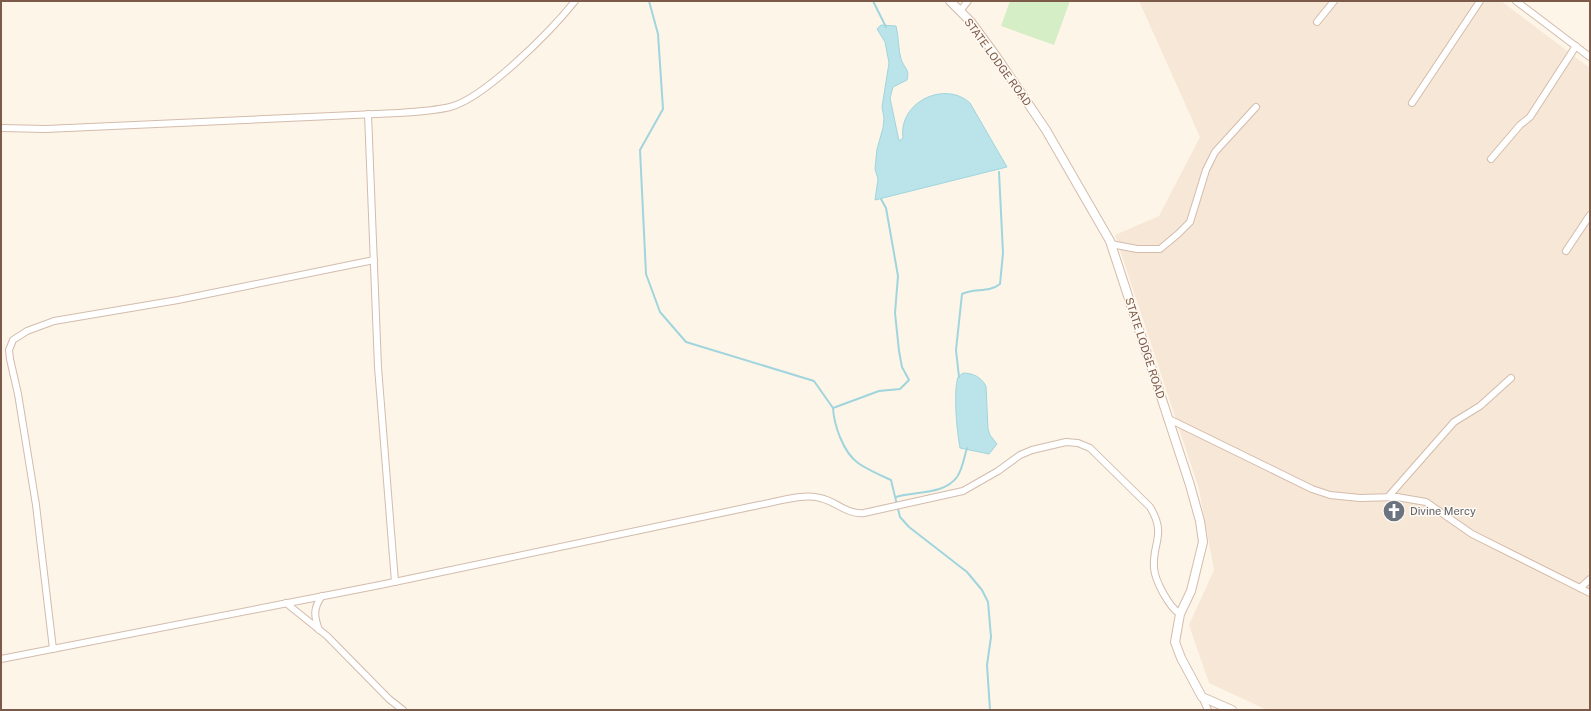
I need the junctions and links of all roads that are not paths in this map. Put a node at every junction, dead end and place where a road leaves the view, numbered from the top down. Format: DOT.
graph roads {
  1 [pos="576,1"];
  2 [pos="950,1"];
  3 [pos="968,1"];
  4 [pos="1334,1"];
  5 [pos="1480,1"];
  6 [pos="1516,1"];
  7 [pos="960,11"];
  8 [pos="1317,22"];
  9 [pos="1576,46"];
  10 [pos="1590,57"];
  11 [pos="1412,103"];
  12 [pos="1256,107"];
  13 [pos="368,114"];
  14 [pos="1,128"];
  15 [pos="1491,159"];
  16 [pos="1590,215"];
  17 [pos="1111,244"];
  18 [pos="1566,251"];
  19 [pos="374,260"];
  20 [pos="1512,378"];
  21 [pos="1167,418"];
  22 [pos="1388,497"];
  23 [pos="1590,579"];
  24 [pos="395,582"];
  25 [pos="1580,588"];
  26 [pos="1590,593"];
  27 [pos="322,596"];
  28 [pos="286,603"];
  29 [pos="1180,614"];
  30 [pos="319,630"];
  31 [pos="53,649"];
  32 [pos="1,660"];
  33 [pos="1202,697"];
  34 [pos="403,710"];
  35 [pos="1208,710"];
  36 [pos="1232,710"];
  1 -- 13 [label="street"];
  2 -- 7 [label="street, STATE LODGE ROAD"];
  3 -- 7 [label="street"];
  4 -- 8 [label="street"];
  5 -- 11 [label="street"];
  6 -- 9 [label="street"];
  7 -- 17 [label="street, STATE LODGE ROAD"];
  9 -- 10 [label="street"];
  9 -- 15 [label="street"];
  12 -- 17 [label="street"];
  13 -- 14 [label="street"];
  13 -- 19 [label="street"];
  16 -- 18 [label="street"];
  17 -- 21 [label="street, STATE LODGE ROAD"];
  19 -- 24 [label="street"];
  19 -- 31 [label="street"];
  20 -- 22 [label="street"];
  21 -- 22 [label="street"];
  21 -- 29 [label="street, STATE LODGE ROAD"];
  22 -- 25 [label="street"];
  23 -- 25 [label="street"];
  24 -- 27 [label="street"];
  24 -- 29 [label="street"];
  25 -- 26 [label="street"];
  27 -- 28 [label="street"];
  27 -- 30 [label="street"];
  28 -- 30 [label="street"];
  28 -- 31 [label="street"];
  29 -- 33 [label="street, STATE LODGE ROAD"];
  30 -- 34 [label="street"];
  31 -- 32 [label="street"];
  33 -- 35 [label="street"];
  33 -- 36 [label="street"];
}
